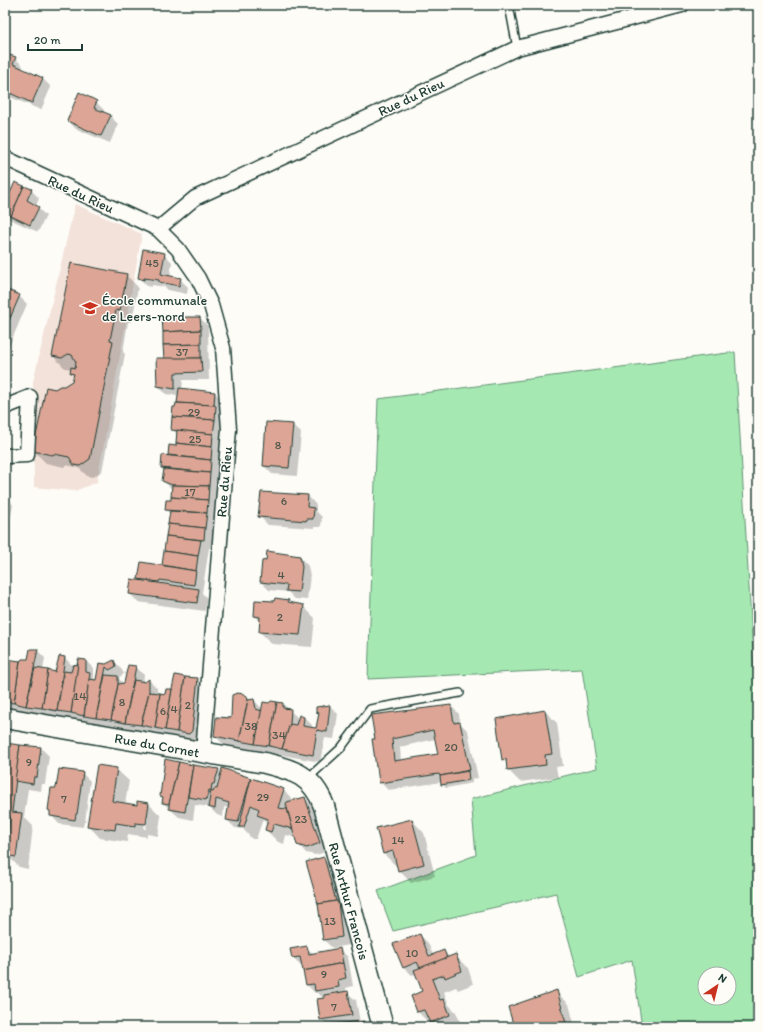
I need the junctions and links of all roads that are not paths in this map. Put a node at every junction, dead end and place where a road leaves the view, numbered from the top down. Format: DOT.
graph roads {
  1 [pos="509,5"];
  2 [pos="682,5"];
  3 [pos="517,48"];
  4 [pos="5,158"];
  5 [pos="158,229"];
  6 [pos="5,407"];
  7 [pos="5,456"];
  8 [pos="460,693"];
  9 [pos="5,718"];
  10 [pos="203,753"];
  11 [pos="307,779"];
  12 [pos="383,1027"];
  1 -- 3 [label="lane"];
  2 -- 3 [label="street, Rue du Rieu"];
  3 -- 5 [label="street, Rue du Rieu"];
  4 -- 5 [label="street, Rue du Rieu"];
  5 -- 10 [label="street, Rue du Rieu"];
  6 -- 7 [label="street"];
  8 -- 11 [label="lane"];
  9 -- 10 [label="street, Rue du Cornet"];
  10 -- 11 [label="street, Rue du Cornet"];
  11 -- 12 [label="street, Rue Arthur Francois"];
}
